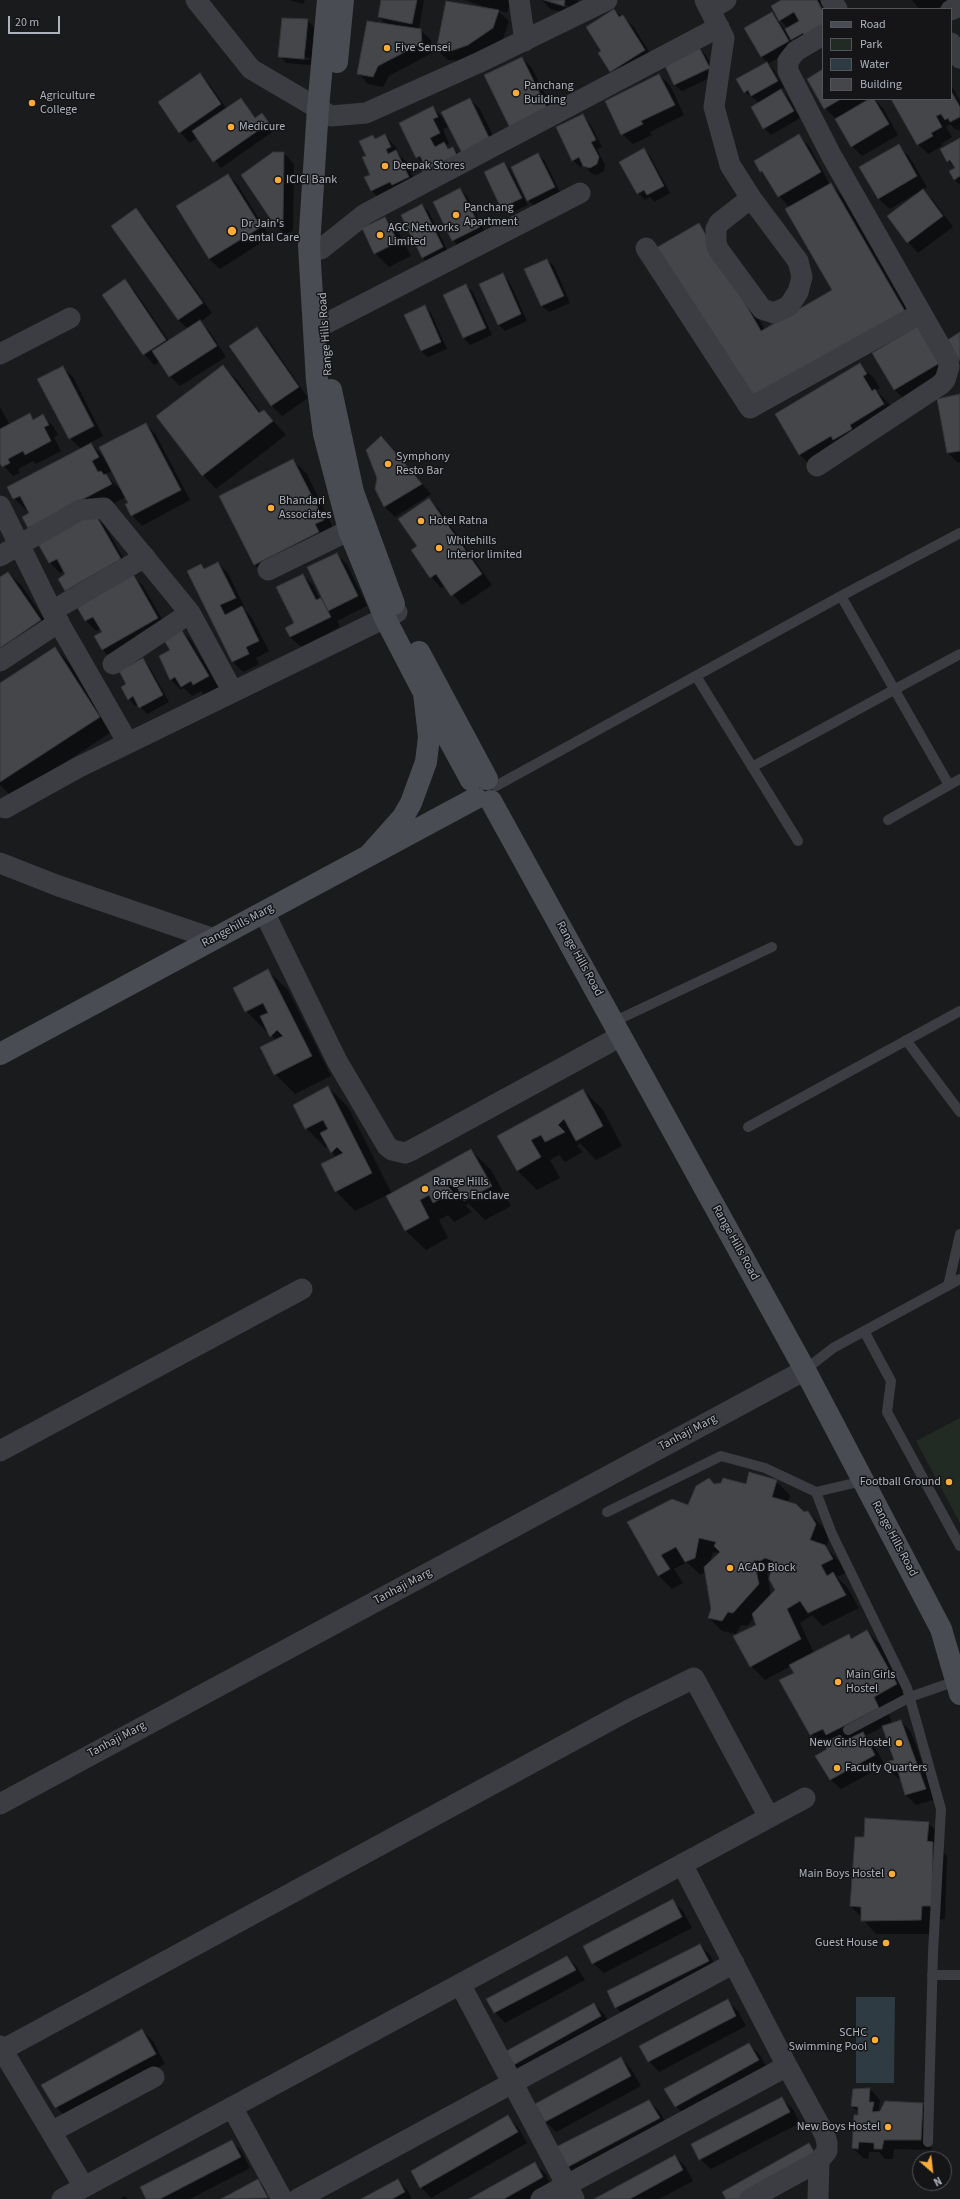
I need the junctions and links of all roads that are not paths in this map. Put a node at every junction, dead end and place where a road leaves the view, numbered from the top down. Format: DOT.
graph roads {
  1 [pos="196,0"];
  2 [pos="328,0"];
  3 [pos="343,0"];
  4 [pos="519,0"];
  5 [pos="607,0"];
  6 [pos="715,9"];
  7 [pos="822,36"];
  8 [pos="525,41"];
  9 [pos="952,45"];
  10 [pos="960,58"];
  11 [pos="324,112"];
  12 [pos="580,193"];
  13 [pos="751,198"];
  14 [pos="646,248"];
  15 [pos="321,250"];
  16 [pos="921,313"];
  17 [pos="70,318"];
  18 [pos="325,324"];
  19 [pos="0,354"];
  20 [pos="817,466"];
  21 [pos="0,506"];
  22 [pos="357,526"];
  23 [pos="960,533"];
  24 [pos="20,546"];
  25 [pos="0,556"];
  26 [pos="145,557"];
  27 [pos="268,570"];
  28 [pos="841,596"];
  29 [pos="190,613"];
  30 [pos="391,615"];
  31 [pos="55,617"];
  32 [pos="960,654"];
  33 [pos="0,661"];
  34 [pos="113,664"];
  35 [pos="696,676"];
  36 [pos="895,690"];
  37 [pos="233,692"];
  38 [pos="424,693"];
  39 [pos="128,743"];
  40 [pos="752,767"];
  41 [pos="960,779"];
  42 [pos="949,785"];
  43 [pos="485,790"];
  44 [pos="4,808"];
  45 [pos="888,820"];
  46 [pos="798,841"];
  47 [pos="370,854"];
  48 [pos="0,863"];
  49 [pos="264,912"];
  50 [pos="214,939"];
  51 [pos="772,947"];
  52 [pos="960,1011"];
  53 [pos="617,1029"];
  54 [pos="906,1040"];
  55 [pos="0,1054"];
  56 [pos="960,1112"];
  57 [pos="748,1127"];
  58 [pos="960,1234"];
  59 [pos="960,1279"];
  60 [pos="948,1286"];
  61 [pos="302,1288"];
  62 [pos="864,1331"];
  63 [pos="805,1370"];
  64 [pos="0,1451"];
  65 [pos="863,1481"];
  66 [pos="816,1492"];
  67 [pos="607,1512"];
  68 [pos="960,1546"];
  69 [pos="958,1688"];
  70 [pos="910,1697"];
  71 [pos="848,1730"];
  72 [pos="805,1798"];
  73 [pos="0,1804"];
  74 [pos="769,1817"];
  75 [pos="682,1864"];
  76 [pos="734,1963"];
  77 [pos="932,1975"];
  78 [pos="960,1975"];
  79 [pos="460,1984"];
  80 [pos="1,2048"];
  81 [pos="787,2066"];
  82 [pos="154,2077"];
  83 [pos="512,2083"];
  84 [pos="232,2107"];
  85 [pos="51,2132"];
  86 [pos="928,2142"];
  87 [pos="819,2161"];
  88 [pos="84,2187"];
  89 [pos="571,2192"];
  90 [pos="62,2199"];
  91 [pos="282,2199"];
  92 [pos="298,2199"];
  93 [pos="541,2199"];
  94 [pos="750,2199"];
  95 [pos="818,2199"];
  1 -- 11 [label="street"];
  2 -- 11 [label="main road"];
  3 -- 11 [label="main road, Range Hills Road"];
  4 -- 8 [label="street"];
  5 -- 8 [label="street"];
  6 -- 13 [label="street"];
  6 -- 15 [label="street"];
  7 -- 16 [label="street"];
  8 -- 11 [label="street"];
  9 -- 10 [label="street"];
  11 -- 15 [label="main road, Range Hills Road"];
  11 -- 22 [label="main road"];
  12 -- 18 [label="street"];
  13 -- 13 [label="street"];
  14 -- 16 [label="street"];
  15 -- 18 [label="main road, Range Hills Road"];
  16 -- 20 [label="street"];
  17 -- 19 [label="street"];
  18 -- 22 [label="main road, Range Hills Road"];
  21 -- 24 [label="street"];
  22 -- 27 [label="street"];
  22 -- 30 [label="main road, Range Hills Road"];
  23 -- 28 [label="lane"];
  24 -- 25 [label="street"];
  24 -- 26 [label="street"];
  24 -- 31 [label="street"];
  26 -- 29 [label="street"];
  26 -- 31 [label="street"];
  28 -- 35 [label="lane"];
  28 -- 36 [label="lane"];
  29 -- 34 [label="street"];
  29 -- 37 [label="street"];
  30 -- 37 [label="street"];
  30 -- 38 [label="main road, Range Hills Road"];
  30 -- 43 [label="main road, Range Hills Road"];
  31 -- 33 [label="street"];
  31 -- 39 [label="street"];
  32 -- 36 [label="lane"];
  35 -- 40 [label="lane"];
  35 -- 43 [label="lane"];
  36 -- 40 [label="lane"];
  36 -- 42 [label="lane"];
  37 -- 39 [label="street"];
  38 -- 43 [label="main road, Range Hills Road"];
  38 -- 47 [label="main road"];
  39 -- 44 [label="street"];
  40 -- 46 [label="lane"];
  41 -- 42 [label="lane"];
  42 -- 45 [label="lane"];
  43 -- 47 [label="main road, Rangehills Marg"];
  43 -- 53 [label="main road, Range Hills Road"];
  47 -- 49 [label="main road, Rangehills Marg"];
  48 -- 50 [label="street"];
  49 -- 50 [label="main road, Rangehills Marg"];
  49 -- 53 [label="street"];
  50 -- 55 [label="main road, Rangehills Marg"];
  51 -- 53 [label="lane"];
  52 -- 54 [label="lane"];
  53 -- 63 [label="main road, Range Hills Road"];
  54 -- 56 [label="lane"];
  54 -- 57 [label="lane"];
  58 -- 60 [label="lane"];
  59 -- 60 [label="lane"];
  60 -- 62 [label="lane"];
  61 -- 64 [label="street"];
  62 -- 63 [label="lane"];
  62 -- 68 [label="lane"];
  63 -- 65 [label="main road, Range Hills Road"];
  63 -- 73 [label="street, Tanhaji Marg"];
  65 -- 66 [label="lane"];
  65 -- 69 [label="main road, Range Hills Road"];
  66 -- 67 [label="lane"];
  66 -- 70 [label="lane"];
  69 -- 70 [label="lane"];
  70 -- 71 [label="lane"];
  70 -- 77 [label="lane"];
  72 -- 74 [label="street"];
  74 -- 75 [label="street"];
  74 -- 80 [label="street"];
  75 -- 76 [label="street"];
  75 -- 79 [label="street"];
  76 -- 81 [label="street"];
  76 -- 83 [label="street"];
  77 -- 78 [label="lane"];
  77 -- 86 [label="lane"];
  79 -- 83 [label="street"];
  79 -- 84 [label="street"];
  80 -- 85 [label="street"];
  81 -- 87 [label="street"];
  81 -- 89 [label="street"];
  82 -- 85 [label="street"];
  83 -- 89 [label="street"];
  83 -- 92 [label="street"];
  84 -- 88 [label="street"];
  84 -- 91 [label="street"];
  85 -- 88 [label="street"];
  87 -- 94 [label="street"];
  87 -- 95 [label="street"];
  88 -- 90 [label="street"];
  89 -- 93 [label="street"];
}
